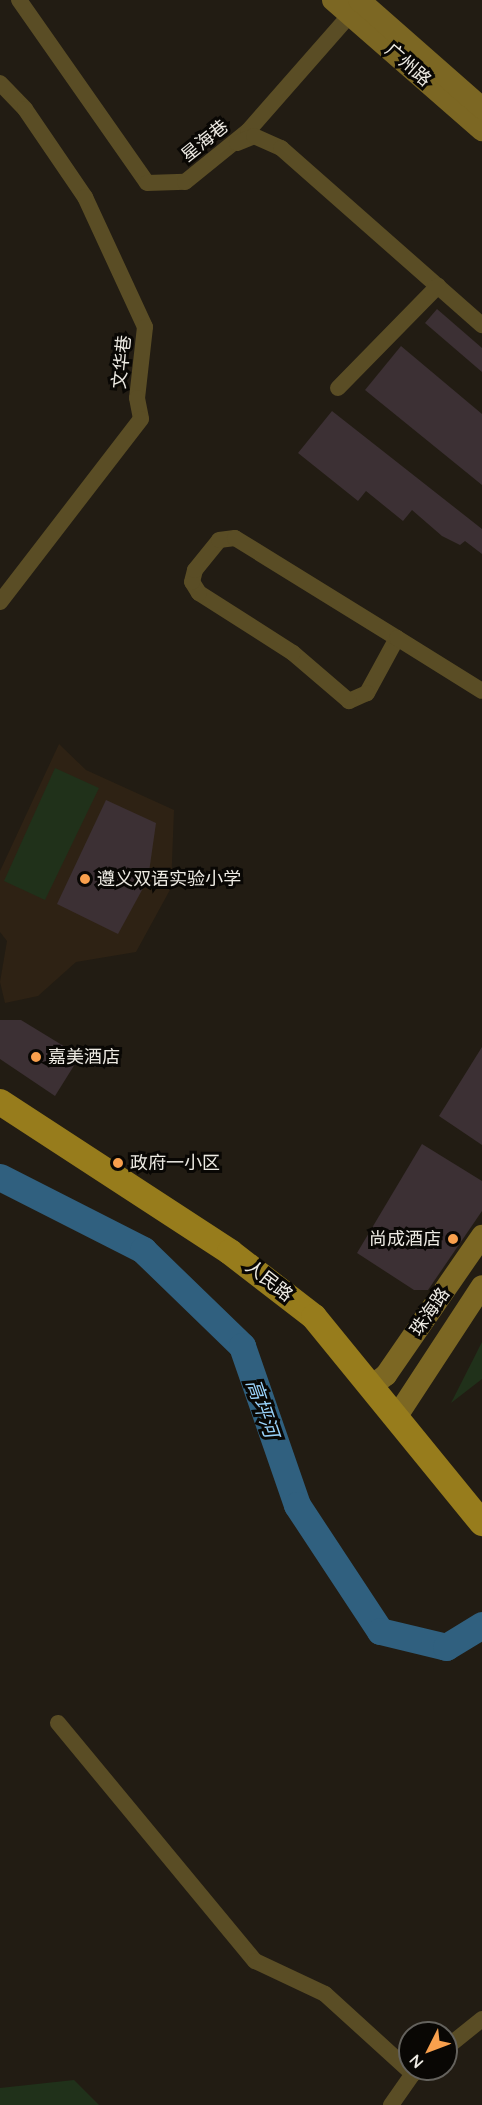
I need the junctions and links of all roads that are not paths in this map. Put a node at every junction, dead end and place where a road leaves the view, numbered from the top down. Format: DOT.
graph roads {
  1 [pos="19,0"];
  2 [pos="347,5"];
  3 [pos="0,83"];
  4 [pos="482,108"];
  5 [pos="482,130"];
  6 [pos="231,145"];
  7 [pos="438,286"];
  8 [pos="480,319"];
  9 [pos="338,388"];
  10 [pos="0,602"];
  11 [pos="397,638"];
  12 [pos="482,691"];
  13 [pos="0,1084"];
  14 [pos="0,1102"];
  15 [pos="482,1236"];
  16 [pos="482,1286"];
  17 [pos="380,1380"];
  18 [pos="402,1409"];
  19 [pos="482,1498"];
  20 [pos="482,1523"];
  21 [pos="58,1723"];
  22 [pos="482,2019"];
  23 [pos="458,2038"];
  24 [pos="398,2056"];
  25 [pos="409,2081"];
  26 [pos="391,2105"];
  1 -- 6 [label="street, 星海巷"];
  2 -- 4 [label="main road, 广州路"];
  2 -- 5 [label="main road, 广州路"];
  2 -- 6 [label="street, 星海巷"];
  3 -- 10 [label="street, 文华巷"];
  6 -- 7 [label="street"];
  7 -- 8 [label="street"];
  7 -- 9 [label="street"];
  11 -- 11 [label="street"];
  11 -- 12 [label="street"];
  13 -- 17 [label="main road, 人民路"];
  14 -- 17 [label="main road, 人民路"];
  15 -- 17 [label="main road, 珠海路"];
  16 -- 18 [label="main road, 珠海路"];
  17 -- 18 [label="main road, 人民路"];
  18 -- 19 [label="main road, 人民路"];
  18 -- 20 [label="main road, 人民路"];
  21 -- 24 [label="street"];
  22 -- 23 [label="street"];
  25 -- 26 [label="street"];
}
